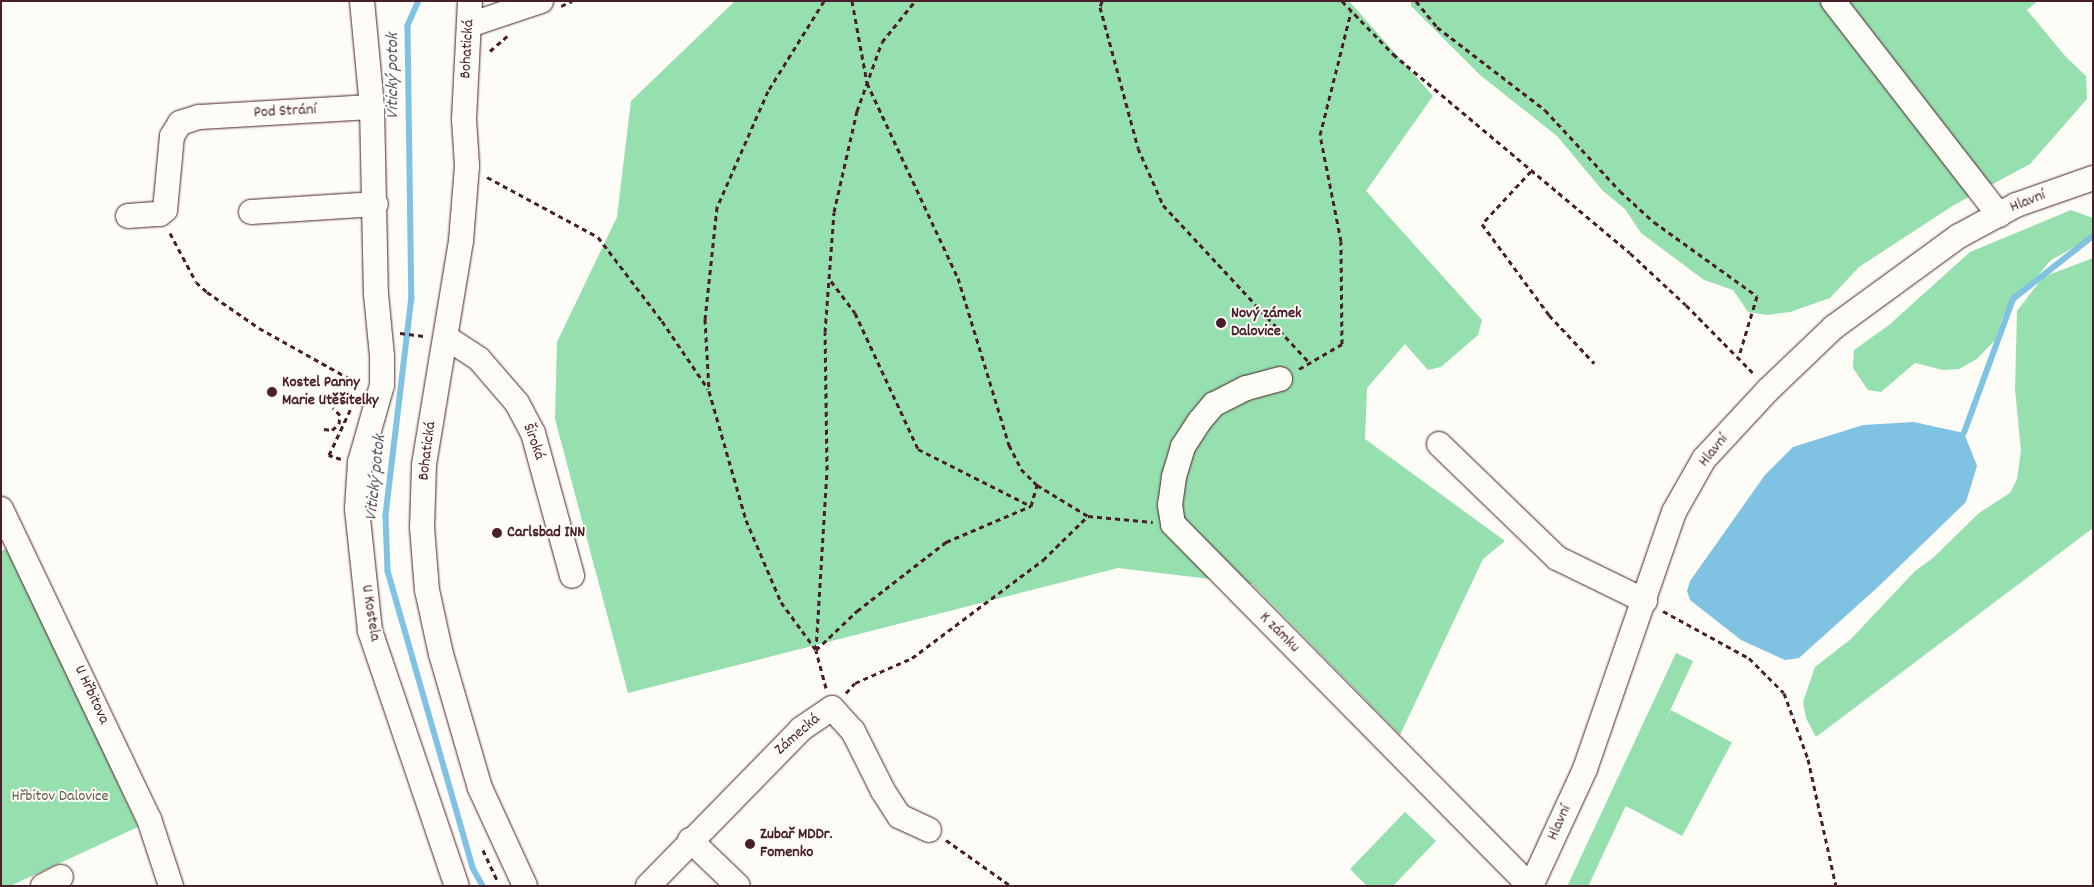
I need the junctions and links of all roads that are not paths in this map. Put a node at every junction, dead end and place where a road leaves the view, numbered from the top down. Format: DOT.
graph roads {
  1 [pos="362,1"];
  2 [pos="470,1"];
  3 [pos="1833,1"];
  4 [pos="547,5"];
  5 [pos="469,25"];
  6 [pos="372,108"];
  7 [pos="2093,178"];
  8 [pos="376,204"];
  9 [pos="251,212"];
  10 [pos="1999,215"];
  11 [pos="128,216"];
  12 [pos="436,337"];
  13 [pos="1280,378"];
  14 [pos="1439,444"];
  15 [pos="1,509"];
  16 [pos="572,576"];
  17 [pos="1645,601"];
  18 [pos="929,830"];
  19 [pos="690,840"];
  20 [pos="171,886"];
  21 [pos="457,886"];
  22 [pos="526,886"];
  23 [pos="648,886"];
  24 [pos="738,886"];
  25 [pos="1531,886"];
  1 -- 6 [label="street"];
  2 -- 5 [label="street, Bohatická"];
  3 -- 10 [label="street"];
  4 -- 5 [label="street"];
  5 -- 12 [label="street, Bohatická"];
  6 -- 8 [label="street"];
  6 -- 11 [label="street, Pod Strání"];
  7 -- 10 [label="street, Hlavní"];
  8 -- 9 [label="street"];
  8 -- 21 [label="street, U Kostela"];
  10 -- 17 [label="street, Hlavní"];
  12 -- 16 [label="street, Široká"];
  12 -- 22 [label="street, Bohatická"];
  13 -- 25 [label="street, K zámku"];
  14 -- 17 [label="street"];
  15 -- 20 [label="street, U Hřbitova"];
  17 -- 25 [label="street, Hlavní"];
  18 -- 19 [label="street, Zámecká"];
  19 -- 23 [label="street, Zámecká"];
  19 -- 24 [label="street"];
}
